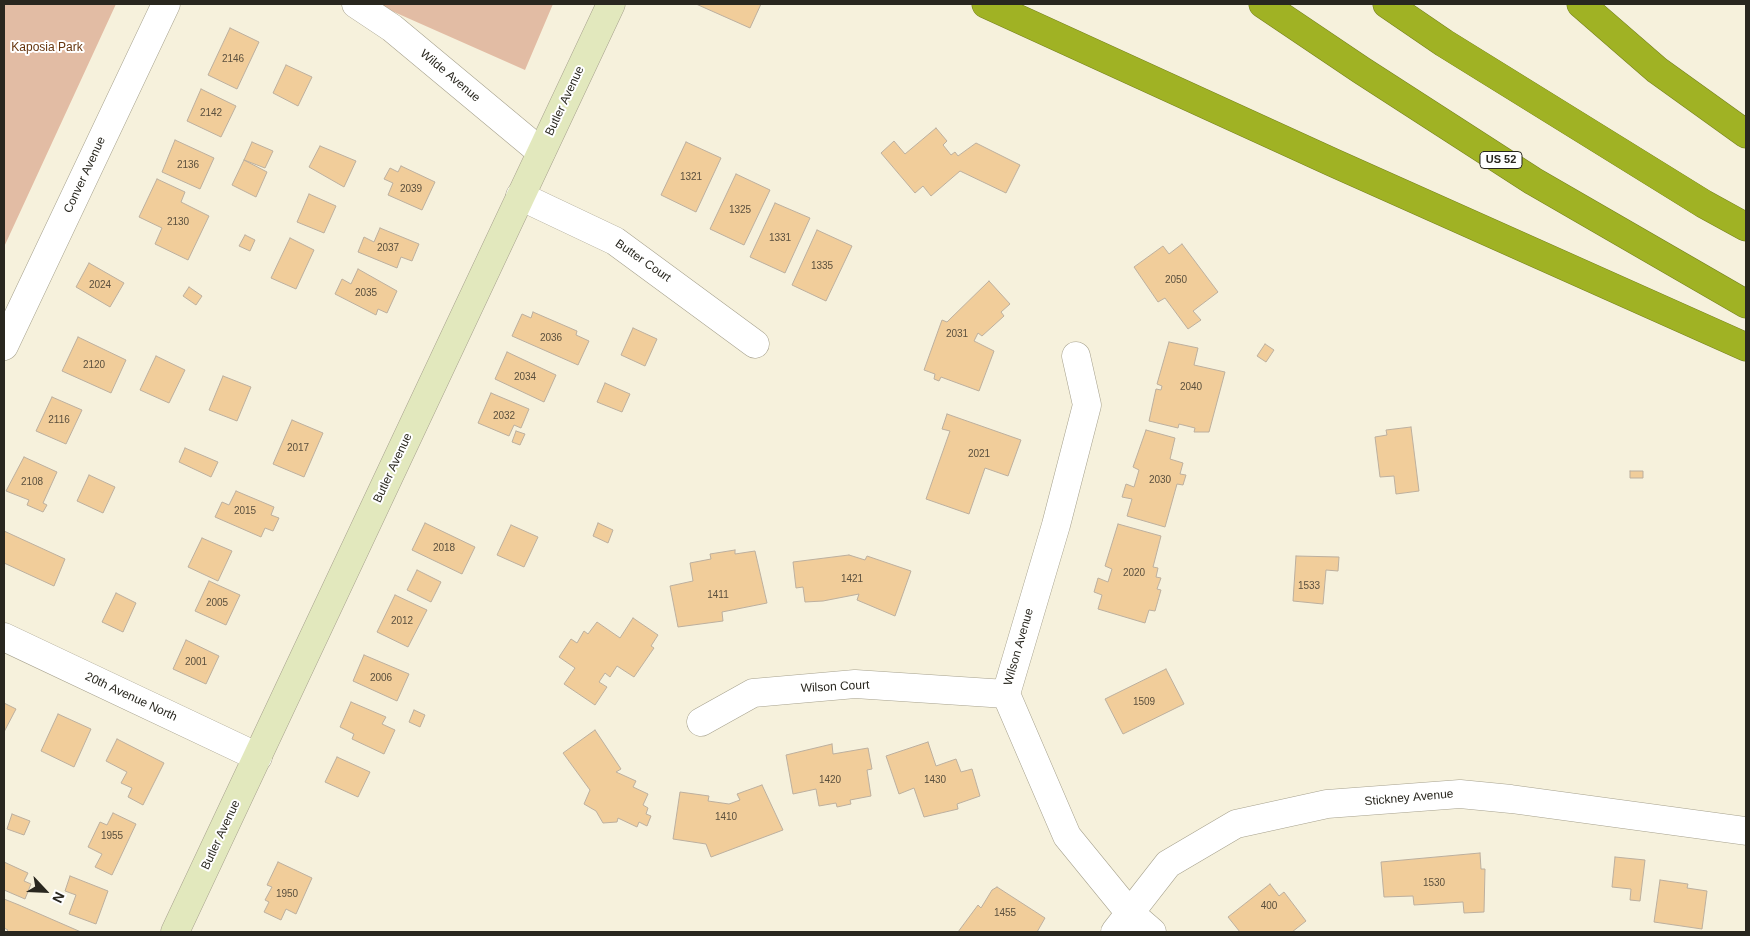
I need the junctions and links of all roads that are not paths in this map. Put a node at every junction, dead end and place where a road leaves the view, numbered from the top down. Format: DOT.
graph roads {
  1 [pos="166,4"];
  2 [pos="356,4"];
  3 [pos="611,4"];
  4 [pos="986,4"];
  5 [pos="1263,4"];
  6 [pos="1387,4"];
  7 [pos="1581,4"];
  8 [pos="1746,134"];
  9 [pos="541,152"];
  10 [pos="520,196"];
  11 [pos="1746,227"];
  12 [pos="1746,304"];
  13 [pos="755,344"];
  14 [pos="4,346"];
  15 [pos="1746,347"];
  16 [pos="1076,356"];
  17 [pos="4,637"];
  18 [pos="1006,694"];
  19 [pos="701,722"];
  20 [pos="258,756"];
  21 [pos="1746,831"];
  22 [pos="1122,922"];
  23 [pos="175,932"];
  24 [pos="1152,932"];
  1 -- 14 [label="street, Conver Avenue"];
  2 -- 9 [label="street, Wilde Avenue"];
  3 -- 9 [label="street, Butler Avenue"];
  4 -- 15 [label="highway"];
  5 -- 12 [label="highway, US 52"];
  6 -- 11 [label="highway"];
  7 -- 8 [label="highway"];
  9 -- 10 [label="street, Butler Avenue"];
  10 -- 13 [label="street, Butter Court"];
  10 -- 20 [label="street, Butler Avenue"];
  16 -- 18 [label="street, Wilson Avenue"];
  17 -- 20 [label="street, 20th Avenue North"];
  18 -- 19 [label="street, Wilson Court"];
  18 -- 22 [label="street, Wilson Avenue"];
  20 -- 23 [label="street, Butler Avenue"];
  21 -- 22 [label="street, Stickney Avenue"];
  22 -- 24 [label="street, Wilson Avenue"];
}
